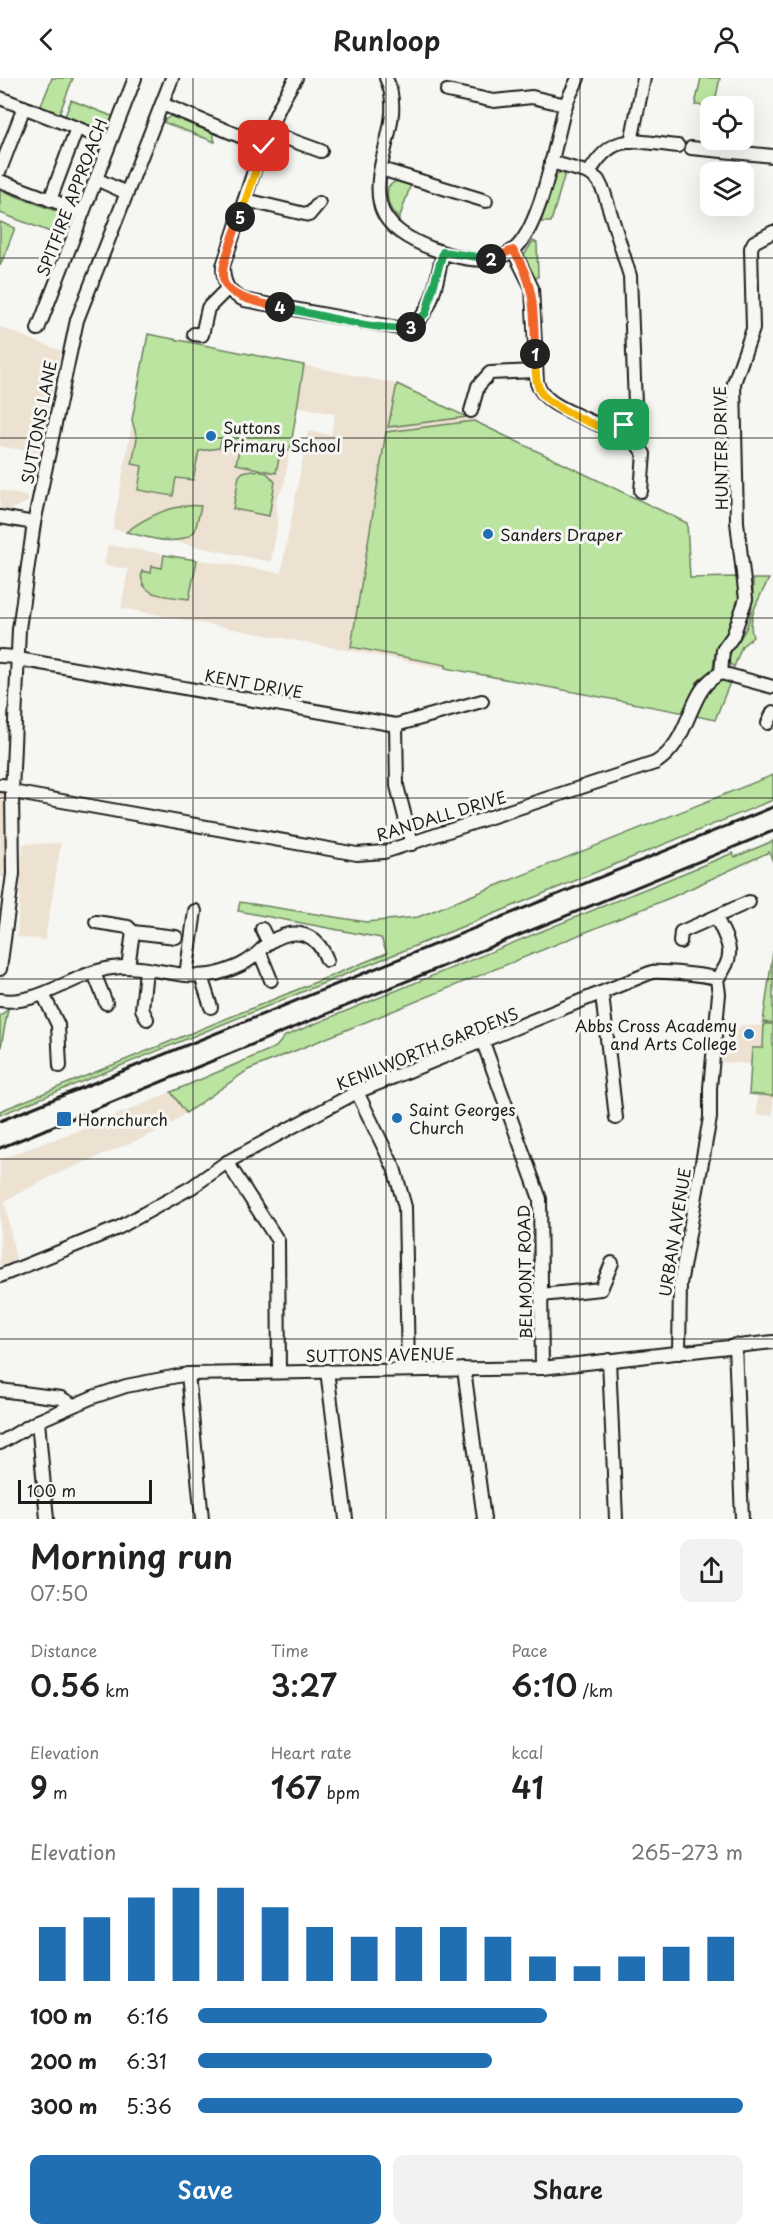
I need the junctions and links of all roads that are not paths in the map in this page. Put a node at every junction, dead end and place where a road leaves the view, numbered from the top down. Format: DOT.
graph roads {
  1 [pos="135,78"];
  2 [pos="172,78"];
  3 [pos="296,78"];
  4 [pos="386,78"];
  5 [pos="578,78"];
  6 [pos="644,78"];
  7 [pos="447,91"];
  8 [pos="0,98"];
  9 [pos="162,104"];
  10 [pos="566,105"];
  11 [pos="24,107"];
  12 [pos="77,128"];
  13 [pos="111,141"];
  14 [pos="266,142"];
  15 [pos="631,142"];
  16 [pos="678,146"];
  17 [pos="691,148"];
  18 [pos="321,151"];
  19 [pos="773,156"];
  20 [pos="551,162"];
  21 [pos="0,170"];
  22 [pos="381,170"];
  23 [pos="589,173"];
  24 [pos="96,178"];
  25 [pos="0,181"];
  26 [pos="127,193"];
  27 [pos="50,200"];
  28 [pos="246,200"];
  29 [pos="486,201"];
  30 [pos="319,203"];
  31 [pos="83,213"];
  32 [pos="773,232"];
  33 [pos="513,250"];
  34 [pos="443,252"];
  35 [pos="227,289"];
  36 [pos="38,329"];
  37 [pos="194,334"];
  38 [pos="536,371"];
  39 [pos="471,411"];
  40 [pos="624,425"];
  41 [pos="641,491"];
  42 [pos="0,517"];
  43 [pos="34,523"];
  44 [pos="0,656"];
  45 [pos="18,658"];
  46 [pos="721,673"];
  47 [pos="773,687"];
  48 [pos="482,701"];
  49 [pos="396,726"];
  50 [pos="8,788"];
  51 [pos="412,844"];
  52 [pos="749,902"];
  53 [pos="195,911"];
  54 [pos="716,917"];
  55 [pos="4,921"];
  56 [pos="96,922"];
  57 [pos="262,929"];
  58 [pos="133,932"];
  59 [pos="176,936"];
  60 [pos="680,942"];
  61 [pos="269,943"];
  62 [pos="260,953"];
  63 [pos="327,960"];
  64 [pos="128,967"];
  65 [pos="0,969"];
  66 [pos="146,970"];
  67 [pos="94,973"];
  68 [pos="186,975"];
  69 [pos="201,976"];
  70 [pos="717,979"];
  71 [pos="271,980"];
  72 [pos="43,994"];
  73 [pos="602,994"];
  74 [pos="0,1000"];
  75 [pos="106,1003"];
  76 [pos="211,1007"];
  77 [pos="147,1019"];
  78 [pos="483,1042"];
  79 [pos="60,1066"];
  80 [pos="357,1092"];
  81 [pos="616,1118"];
  82 [pos="227,1162"];
  83 [pos="612,1263"];
  84 [pos="0,1276"];
  85 [pos="542,1295"];
  86 [pos="773,1342"];
  87 [pos="735,1345"];
  88 [pos="680,1353"];
  89 [pos="609,1360"];
  90 [pos="542,1368"];
  91 [pos="408,1369"];
  92 [pos="464,1369"];
  93 [pos="327,1371"];
  94 [pos="279,1372"];
  95 [pos="189,1374"];
  96 [pos="0,1390"];
  97 [pos="73,1405"];
  98 [pos="38,1421"];
  99 [pos="0,1443"];
  100 [pos="46,1519"];
  101 [pos="202,1519"];
  102 [pos="346,1519"];
  103 [pos="484,1519"];
  104 [pos="616,1519"];
  105 [pos="742,1519"];
  1 -- 13 [label="street, SPITFIRE APPROACH"];
  2 -- 9 [label="street, SUTTONS LANE"];
  3 -- 14 [label="street"];
  4 -- 22 [label="street"];
  5 -- 10 [label="street"];
  6 -- 15 [label="street"];
  7 -- 10 [label="street"];
  8 -- 11 [label="street"];
  9 -- 14 [label="street"];
  9 -- 26 [label="street, SUTTONS LANE"];
  10 -- 20 [label="street"];
  11 -- 12 [label="street"];
  11 -- 21 [label="street"];
  12 -- 13 [label="street"];
  12 -- 27 [label="street"];
  13 -- 24 [label="street, SPITFIRE APPROACH"];
  14 -- 18 [label="street"];
  14 -- 28 [label="street"];
  15 -- 16 [label="street"];
  15 -- 23 [label="street"];
  17 -- 19 [label="street"];
  20 -- 23 [label="street"];
  20 -- 33 [label="street"];
  22 -- 29 [label="street"];
  22 -- 34 [label="street"];
  23 -- 40 [label="street"];
  24 -- 26 [label="street"];
  24 -- 31 [label="street, SPITFIRE APPROACH"];
  25 -- 27 [label="street"];
  26 -- 43 [label="street, SUTTONS LANE"];
  27 -- 31 [label="street"];
  28 -- 30 [label="street"];
  28 -- 35 [label="street"];
  31 -- 36 [label="street, SPITFIRE APPROACH"];
  32 -- 46 [label="street, HUNTER DRIVE"];
  33 -- 34 [label="street"];
  33 -- 38 [label="street"];
  34 -- 35 [label="street"];
  35 -- 37 [label="street"];
  38 -- 39 [label="street"];
  38 -- 40 [label="street"];
  40 -- 41 [label="street"];
  42 -- 43 [label="street"];
  43 -- 45 [label="street, SUTTONS LANE"];
  44 -- 45 [label="street, KENT DRIVE"];
  45 -- 49 [label="street, KENT DRIVE"];
  45 -- 50 [label="street, SUTTONS LANE"];
  46 -- 47 [label="street"];
  46 -- 51 [label="street, RANDALL DRIVE"];
  48 -- 49 [label="street, KENT DRIVE"];
  49 -- 51 [label="street"];
  50 -- 51 [label="street, RANDALL DRIVE"];
  50 -- 55 [label="street, SUTTONS LANE"];
  52 -- 54 [label="street"];
  53 -- 68 [label="street"];
  54 -- 60 [label="street"];
  54 -- 70 [label="street"];
  55 -- 65 [label="street, SUTTONS LANE"];
  56 -- 58 [label="street"];
  57 -- 61 [label="street"];
  58 -- 59 [label="street"];
  58 -- 64 [label="street"];
  61 -- 62 [label="street"];
  61 -- 63 [label="street"];
  62 -- 69 [label="street"];
  62 -- 71 [label="street"];
  64 -- 66 [label="street"];
  64 -- 67 [label="street"];
  66 -- 68 [label="street"];
  66 -- 77 [label="street"];
  67 -- 72 [label="street"];
  67 -- 75 [label="street"];
  68 -- 69 [label="street"];
  69 -- 76 [label="street"];
  70 -- 73 [label="street, KENILWORTH GARDENS"];
  70 -- 88 [label="street, URBAN AVENUE"];
  72 -- 74 [label="street"];
  72 -- 79 [label="street"];
  73 -- 78 [label="street, KENILWORTH GARDENS"];
  73 -- 81 [label="street"];
  78 -- 80 [label="street, KENILWORTH GARDENS"];
  78 -- 85 [label="street, BELMONT ROAD"];
  80 -- 82 [label="street, KENILWORTH GARDENS"];
  80 -- 91 [label="street"];
  82 -- 84 [label="street, KENILWORTH GARDENS"];
  82 -- 94 [label="street"];
  83 -- 85 [label="street"];
  85 -- 90 [label="street, BELMONT ROAD"];
  86 -- 87 [label="street, SUTTONS AVENUE"];
  87 -- 88 [label="street, SUTTONS AVENUE"];
  87 -- 105 [label="street"];
  88 -- 89 [label="street, SUTTONS AVENUE"];
  89 -- 90 [label="street, SUTTONS AVENUE"];
  89 -- 104 [label="street"];
  90 -- 92 [label="street, SUTTONS AVENUE"];
  91 -- 92 [label="street, SUTTONS AVENUE"];
  91 -- 93 [label="street, SUTTONS AVENUE"];
  92 -- 103 [label="street"];
  93 -- 94 [label="street, SUTTONS AVENUE"];
  93 -- 102 [label="street"];
  94 -- 95 [label="street, SUTTONS AVENUE"];
  95 -- 97 [label="street, SUTTONS AVENUE"];
  95 -- 101 [label="street"];
  96 -- 97 [label="street"];
  97 -- 98 [label="street, SUTTONS AVENUE"];
  98 -- 99 [label="street, SUTTONS AVENUE"];
  98 -- 100 [label="street"];
}
